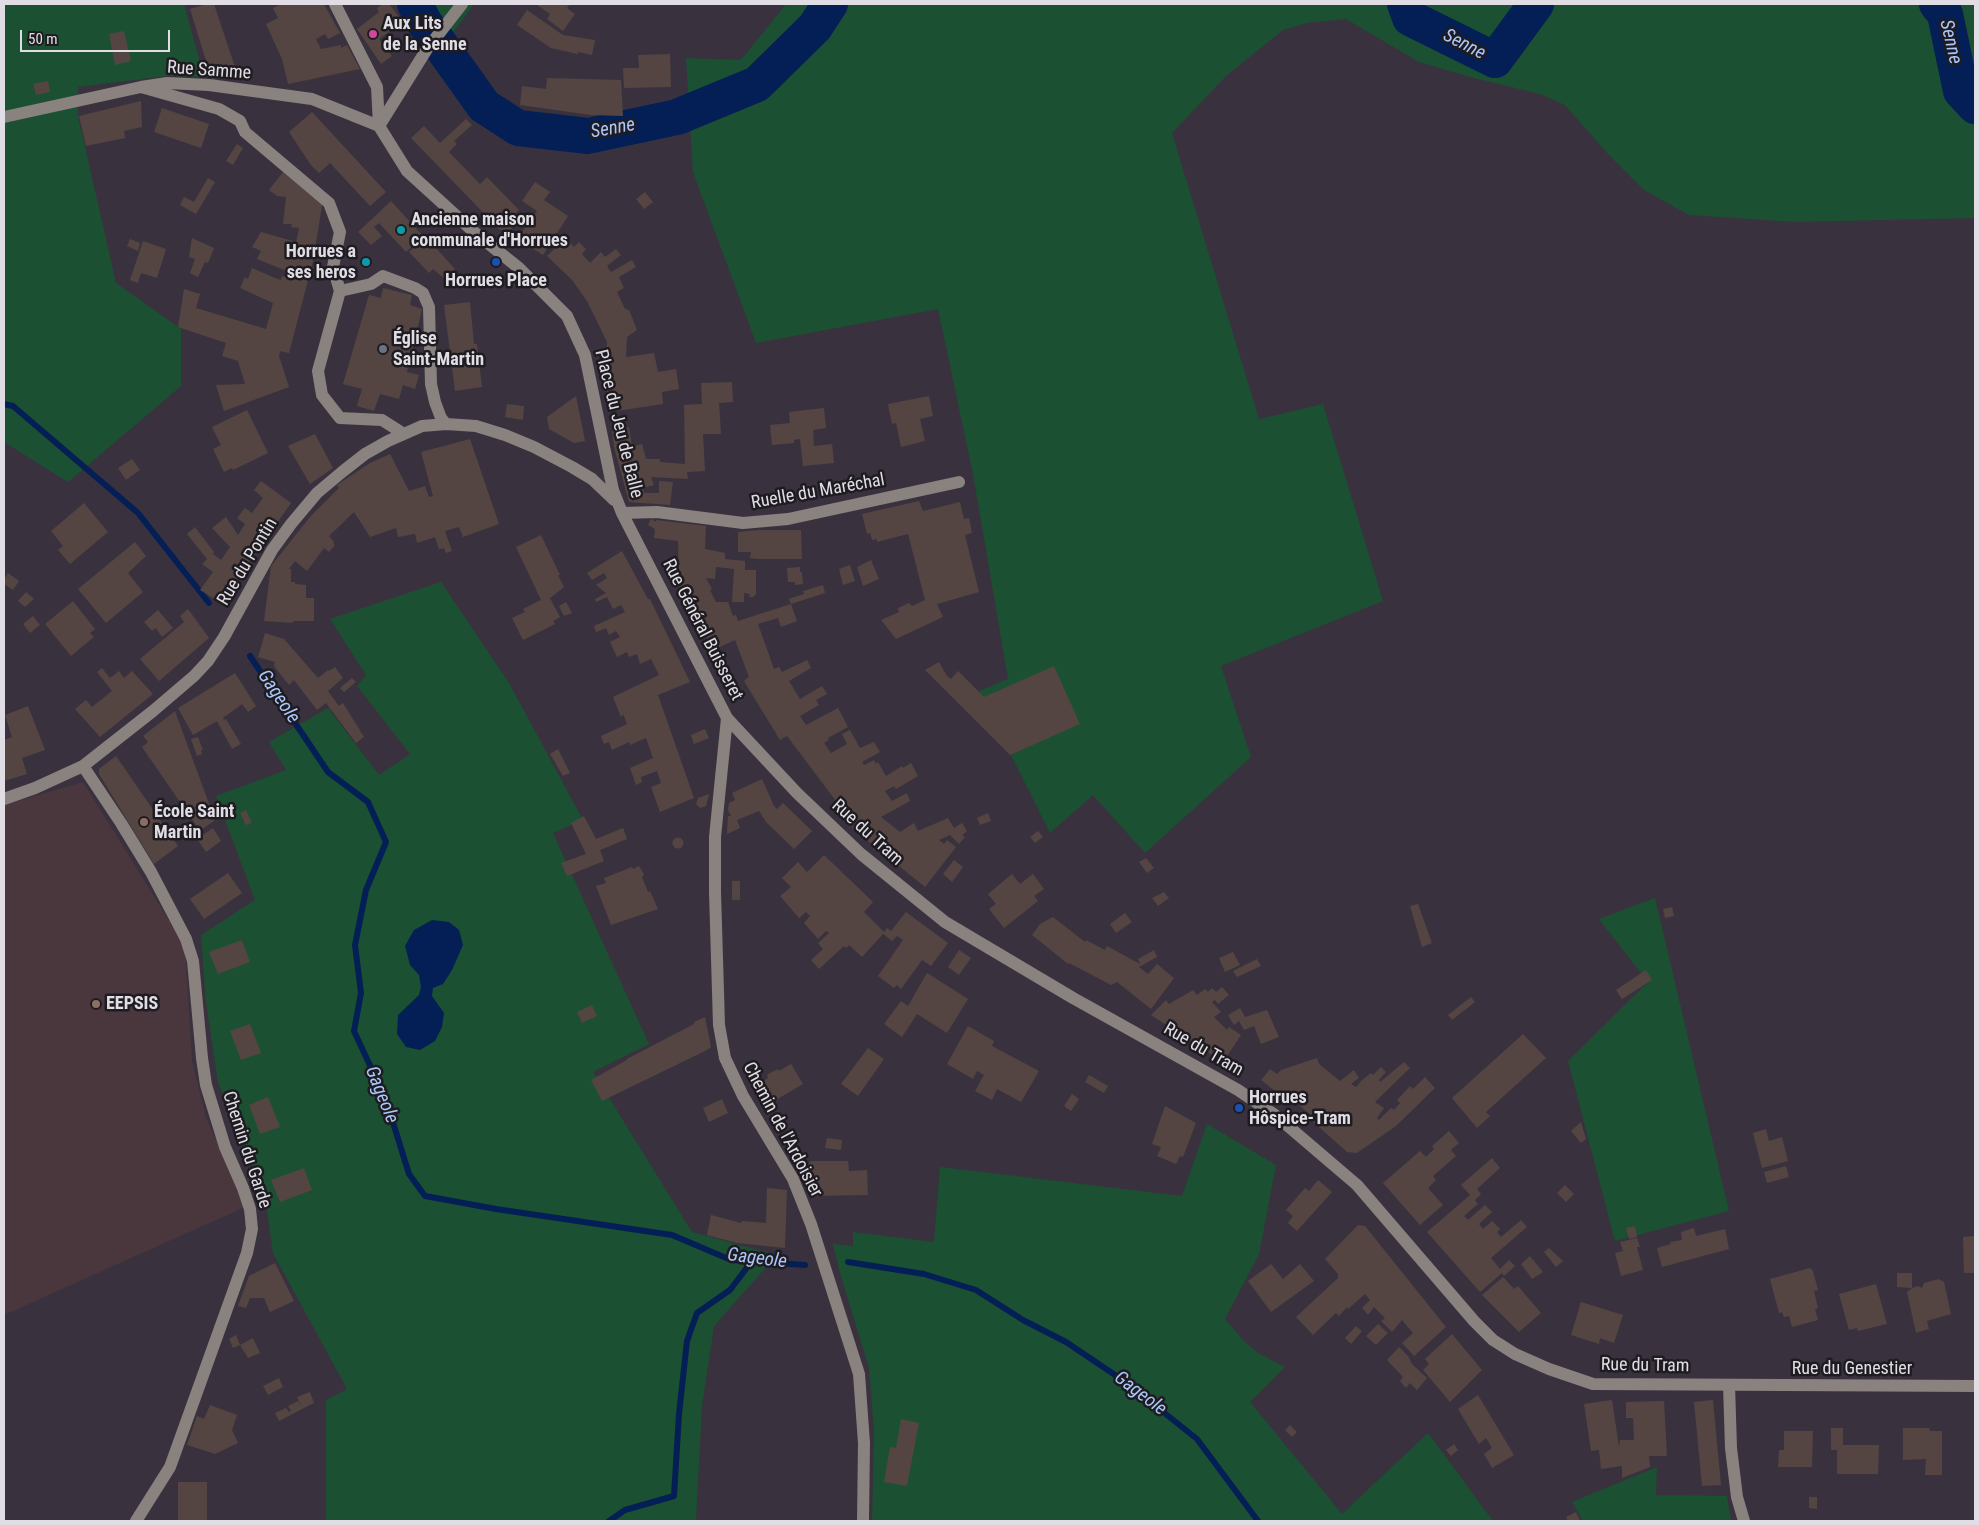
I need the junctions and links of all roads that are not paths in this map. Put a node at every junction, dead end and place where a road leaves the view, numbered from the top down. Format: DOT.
graph roads {
  1 [pos="335,4"];
  2 [pos="462,4"];
  3 [pos="141,87"];
  4 [pos="4,116"];
  5 [pos="379,126"];
  6 [pos="340,291"];
  7 [pos="446,424"];
  8 [pos="404,434"];
  9 [pos="959,482"];
  10 [pos="622,513"];
  11 [pos="727,718"];
  12 [pos="763,756"];
  13 [pos="83,766"];
  14 [pos="4,798"];
  15 [pos="1729,1385"];
  16 [pos="1975,1386"];
  17 [pos="136,1521"];
  18 [pos="863,1521"];
  19 [pos="1744,1521"];
  1 -- 5 [label="street"];
  2 -- 5 [label="street"];
  3 -- 4 [label="street, Rue Samme"];
  3 -- 5 [label="street, Rue Samme"];
  3 -- 6 [label="street"];
  5 -- 10 [label="street, Place du Jeu de Balle"];
  6 -- 7 [label="street"];
  6 -- 8 [label="street"];
  7 -- 8 [label="street, Rue du Pontin"];
  7 -- 10 [label="street, Rue du Pontin"];
  8 -- 13 [label="street, Rue du Pontin"];
  9 -- 10 [label="street, Ruelle du Maréchal"];
  10 -- 11 [label="street, Rue Général Buisseret"];
  11 -- 12 [label="street, Rue Général Buisseret"];
  11 -- 18 [label="street, Chemin de l'Ardoisier"];
  12 -- 15 [label="street, Rue du Tram"];
  13 -- 14 [label="street, Rue du Pontin"];
  13 -- 17 [label="street, Chemin du Garde"];
  15 -- 16 [label="street, Rue du Genestier"];
  15 -- 19 [label="street"];
}
